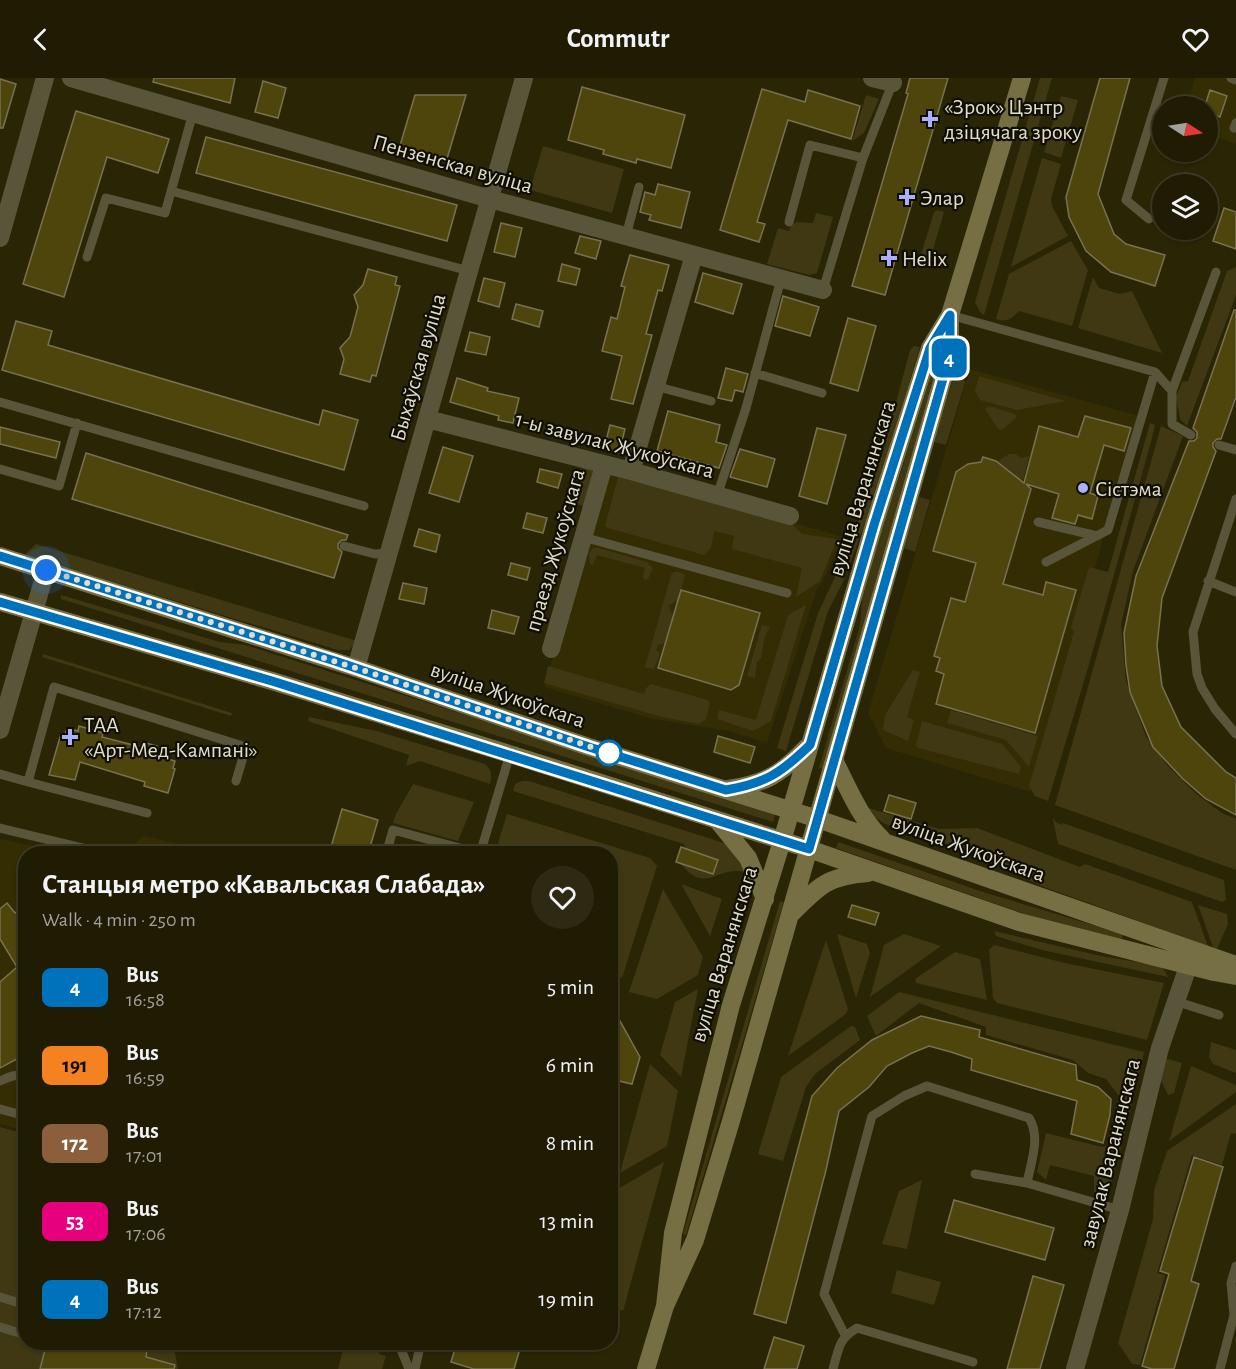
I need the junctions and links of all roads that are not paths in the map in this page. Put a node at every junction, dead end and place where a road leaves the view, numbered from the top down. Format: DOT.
graph roads {
  1 [pos="45,78"];
  2 [pos="71,78"];
  3 [pos="524,78"];
  4 [pos="872,78"];
  5 [pos="1022,78"];
  6 [pos="1164,78"];
  7 [pos="1231,78"];
  8 [pos="1236,80"];
  9 [pos="894,81"];
  10 [pos="193,113"];
  11 [pos="1236,123"];
  12 [pos="1236,128"];
  13 [pos="863,158"];
  14 [pos="639,187"];
  15 [pos="171,191"];
  16 [pos="490,199"];
  17 [pos="1149,219"];
  18 [pos="789,222"];
  19 [pos="1,228"];
  20 [pos="626,236"];
  21 [pos="694,255"];
  22 [pos="87,257"];
  23 [pos="469,271"];
  24 [pos="1216,272"];
  25 [pos="781,279"];
  26 [pos="823,290"];
  27 [pos="950,315"];
  28 [pos="1155,372"];
  29 [pos="755,373"];
  30 [pos="656,386"];
  31 [pos="1172,391"];
  32 [pos="822,393"];
  33 [pos="711,401"];
  34 [pos="0,402"];
  35 [pos="427,419"];
  36 [pos="77,423"];
  37 [pos="1191,435"];
  38 [pos="1219,445"];
  39 [pos="1236,450"];
  40 [pos="604,465"];
  41 [pos="0,469"];
  42 [pos="631,471"];
  43 [pos="717,496"];
  44 [pos="1236,499"];
  45 [pos="364,506"];
  46 [pos="790,516"];
  47 [pos="1038,522"];
  48 [pos="1097,536"];
  49 [pos="583,537"];
  50 [pos="344,546"];
  51 [pos="389,553"];
  52 [pos="0,556"];
  53 [pos="1046,562"];
  54 [pos="46,570"];
  55 [pos="1208,581"];
  56 [pos="1236,592"];
  57 [pos="787,593"];
  58 [pos="0,602"];
  59 [pos="34,612"];
  60 [pos="551,649"];
  61 [pos="356,668"];
  62 [pos="0,730"];
  63 [pos="1236,734"];
  64 [pos="810,745"];
  65 [pos="513,755"];
  66 [pos="835,762"];
  67 [pos="0,774"];
  68 [pos="236,781"];
  69 [pos="28,782"];
  70 [pos="726,790"];
  71 [pos="791,810"];
  72 [pos="147,813"];
  73 [pos="818,819"];
  74 [pos="717,820"];
  75 [pos="0,828"];
  76 [pos="782,841"];
  77 [pos="885,843"];
  78 [pos="75,846"];
  79 [pos="388,846"];
  80 [pos="455,846"];
  81 [pos="484,846"];
  82 [pos="809,849"];
  83 [pos="872,872"];
  84 [pos="765,899"];
  85 [pos="791,914"];
  86 [pos="1191,958"];
  87 [pos="1236,965"];
  88 [pos="1236,976"];
  89 [pos="1175,1001"];
  90 [pos="1220,1015"];
  91 [pos="18,1075"];
  92 [pos="0,1081"];
  93 [pos="0,1109"];
  94 [pos="18,1114"];
  95 [pos="975,1174"];
  96 [pos="1027,1183"];
  97 [pos="1120,1210"];
  98 [pos="1236,1266"];
  99 [pos="0,1297"];
  100 [pos="18,1303"];
  101 [pos="664,1306"];
  102 [pos="0,1327"];
  103 [pos="18,1333"];
  104 [pos="845,1335"];
  105 [pos="401,1350"];
  106 [pos="419,1350"];
  107 [pos="973,1362"];
  108 [pos="409,1369"];
  109 [pos="415,1369"];
  110 [pos="646,1369"];
  111 [pos="833,1369"];
  112 [pos="1076,1369"];
  113 [pos="1220,1369"];
  1 -- 19 [label="street"];
  2 -- 10 [label="street, Пензенская вуліца"];
  3 -- 16 [label="street, Быхаўская вуліца"];
  4 -- 9 [label="street"];
  5 -- 27 [label="main road, вуліца Варанянскага"];
  6 -- 17 [label="lane"];
  7 -- 8 [label="lane"];
  9 -- 13 [label="lane"];
  10 -- 15 [label="lane"];
  10 -- 16 [label="street, Пензенская вуліца"];
  11 -- 12 [label="lane"];
  13 -- 18 [label="lane"];
  13 -- 26 [label="lane"];
  14 -- 20 [label="lane"];
  15 -- 22 [label="lane"];
  15 -- 23 [label="lane"];
  16 -- 20 [label="street, Пензенская вуліца"];
  16 -- 23 [label="street, Быхаўская вуліца"];
  20 -- 21 [label="street, Пензенская вуліца"];
  21 -- 25 [label="street, Пензенская вуліца"];
  21 -- 30 [label="street"];
  23 -- 35 [label="street, Быхаўская вуліца"];
  24 -- 31 [label="lane"];
  25 -- 26 [label="street, Пензенская вуліца"];
  25 -- 29 [label="lane"];
  27 -- 28 [label="lane"];
  27 -- 64 [label="main road, вуліца Варанянскага"];
  27 -- 66 [label="main road, вуліца Варанянскага"];
  28 -- 31 [label="lane"];
  28 -- 48 [label="lane"];
  29 -- 32 [label="lane"];
  29 -- 43 [label="lane"];
  30 -- 33 [label="lane"];
  30 -- 42 [label="street"];
  31 -- 37 [label="lane"];
  34 -- 36 [label="lane"];
  35 -- 40 [label="street, 1-ы завулак Жукоўскага"];
  35 -- 51 [label="street, Быхаўская вуліца"];
  36 -- 41 [label="lane"];
  36 -- 45 [label="lane"];
  38 -- 39 [label="lane"];
  40 -- 42 [label="street, 1-ы завулак Жукоўскага"];
  40 -- 49 [label="street, праезд Жукоўскага"];
  42 -- 43 [label="street, 1-ы завулак Жукоўскага"];
  43 -- 46 [label="street, 1-ы завулак Жукоўскага"];
  44 -- 55 [label="lane"];
  47 -- 48 [label="lane"];
  48 -- 53 [label="lane"];
  49 -- 57 [label="lane"];
  49 -- 60 [label="street, праезд Жукоўскага"];
  50 -- 51 [label="lane"];
  51 -- 61 [label="street, Быхаўская вуліца"];
  52 -- 54 [label="main road, вуліца Жукоўскага"];
  54 -- 59 [label="street"];
  54 -- 61 [label="main road, вуліца Жукоўскага"];
  55 -- 56 [label="lane"];
  55 -- 63 [label="lane"];
  58 -- 59 [label="main road, вуліца Жукоўскага"];
  59 -- 62 [label="street"];
  59 -- 65 [label="main road, вуліца Жукоўскага"];
  61 -- 70 [label="main road, вуліца Жукоўскага"];
  64 -- 70 [label="main road"];
  64 -- 71 [label="main road, вуліца Варанянскага"];
  65 -- 74 [label="main road, вуліца Жукоўскага"];
  65 -- 81 [label="lane"];
  66 -- 73 [label="main road, вуліца Варанянскага"];
  66 -- 77 [label="main road"];
  67 -- 69 [label="lane"];
  68 -- 69 [label="lane"];
  69 -- 72 [label="lane"];
  70 -- 71 [label="main road, вуліца Жукоўскага"];
  71 -- 73 [label="main road, вуліца Жукоўскага"];
  71 -- 76 [label="main road, вуліца Варанянскага"];
  73 -- 77 [label="main road, вуліца Жукоўскага"];
  73 -- 82 [label="main road, вуліца Варанянскага"];
  74 -- 76 [label="main road, вуліца Жукоўскага"];
  74 -- 84 [label="main road"];
  75 -- 78 [label="lane"];
  76 -- 82 [label="main road, вуліца Жукоўскага"];
  76 -- 84 [label="main road, вуліца Варанянскага"];
  77 -- 86 [label="main road, вуліца Жукоўскага"];
  79 -- 80 [label="lane"];
  82 -- 83 [label="main road, вуліца Жукоўскага"];
  82 -- 85 [label="main road, вуліца Варанянскага"];
  83 -- 85 [label="main road"];
  83 -- 86 [label="main road, вуліца Жукоўскага"];
  84 -- 101 [label="main road, вуліца Варанянскага"];
  85 -- 101 [label="main road, вуліца Варанянскага"];
  86 -- 87 [label="main road, вуліца Жукоўскага"];
  86 -- 88 [label="main road, вуліца Жукоўскага"];
  86 -- 89 [label="street, завулак Варанянскага"];
  89 -- 90 [label="lane"];
  89 -- 97 [label="street, завулак Варанянскага"];
  91 -- 92 [label="lane"];
  93 -- 94 [label="lane"];
  95 -- 96 [label="lane"];
  96 -- 97 [label="lane"];
  96 -- 104 [label="lane"];
  97 -- 112 [label="street, завулак Варанянскага"];
  98 -- 113 [label="lane"];
  99 -- 100 [label="lane"];
  101 -- 110 [label="main road, вуліца Варанянскага"];
  102 -- 103 [label="lane"];
  104 -- 107 [label="lane"];
  104 -- 111 [label="lane"];
  105 -- 108 [label="lane"];
  106 -- 109 [label="lane"];
}
